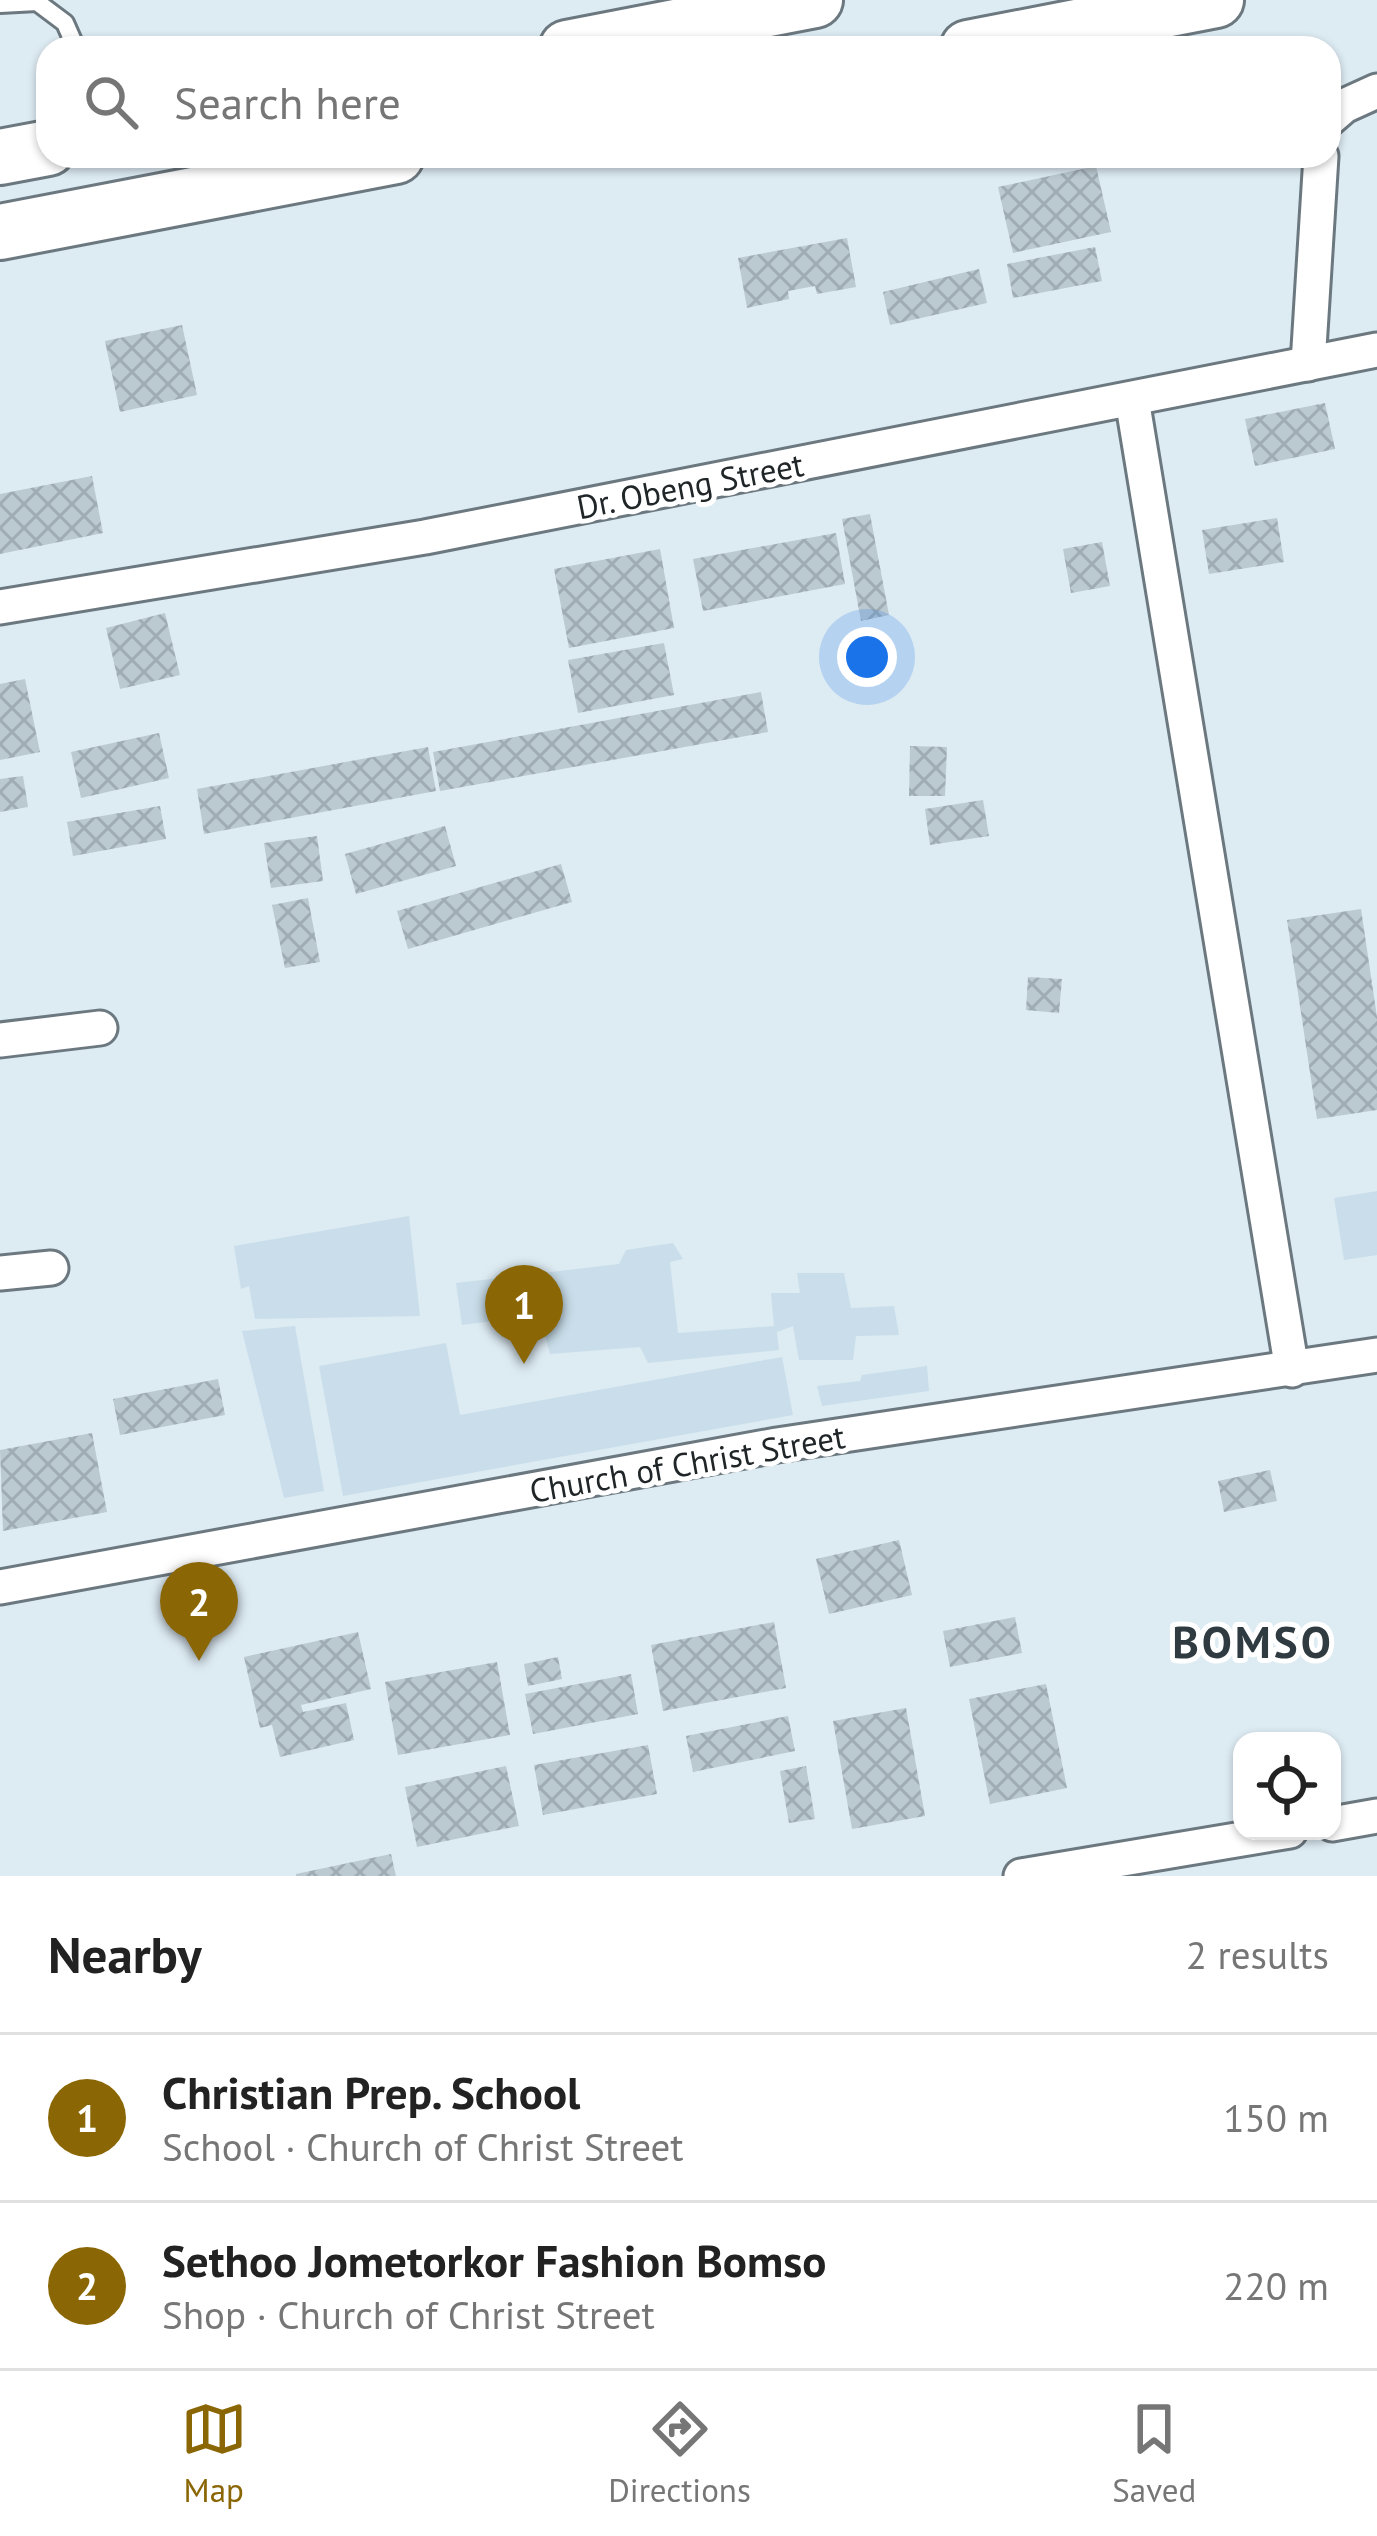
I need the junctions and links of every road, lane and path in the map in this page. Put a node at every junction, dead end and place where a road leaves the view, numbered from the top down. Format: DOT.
graph roads {
  1 [pos="815,0"];
  2 [pos="1216,0"];
  3 [pos="0,4"];
  4 [pos="71,36"];
  5 [pos="629,36"];
  6 [pos="1030,36"];
  7 [pos="1377,91"];
  8 [pos="1341,109"];
  9 [pos="36,150"];
  10 [pos="0,158"];
  11 [pos="333,168"];
  12 [pos="1321,168"];
  13 [pos="0,232"];
  14 [pos="1377,350"];
  15 [pos="1307,364"];
  16 [pos="1132,398"];
  17 [pos="0,607"];
  18 [pos="100,1028"];
  19 [pos="0,1040"];
  20 [pos="51,1268"];
  21 [pos="0,1273"];
  22 [pos="1377,1354"];
  23 [pos="1292,1370"];
  24 [pos="0,1587"];
  25 [pos="1377,1816"];
  26 [pos="1341,1822"];
  27 [pos="1235,1840"];
  28 [pos="1021,1876"];
  1 -- 5 [label="highway"];
  2 -- 6 [label="highway"];
  3 -- 4 [label="lane"];
  7 -- 8 [label="street"];
  9 -- 10 [label="highway"];
  11 -- 13 [label="highway"];
  12 -- 15 [label="street"];
  14 -- 15 [label="street, Dr. Obeng Street"];
  15 -- 16 [label="street, Dr. Obeng Street"];
  16 -- 17 [label="street, Dr. Obeng Street"];
  16 -- 23 [label="street"];
  18 -- 19 [label="street"];
  20 -- 21 [label="street"];
  22 -- 23 [label="street, Church of Christ Street"];
  23 -- 24 [label="street, Church of Christ Street"];
  25 -- 26 [label="street"];
  27 -- 28 [label="street"];
}
